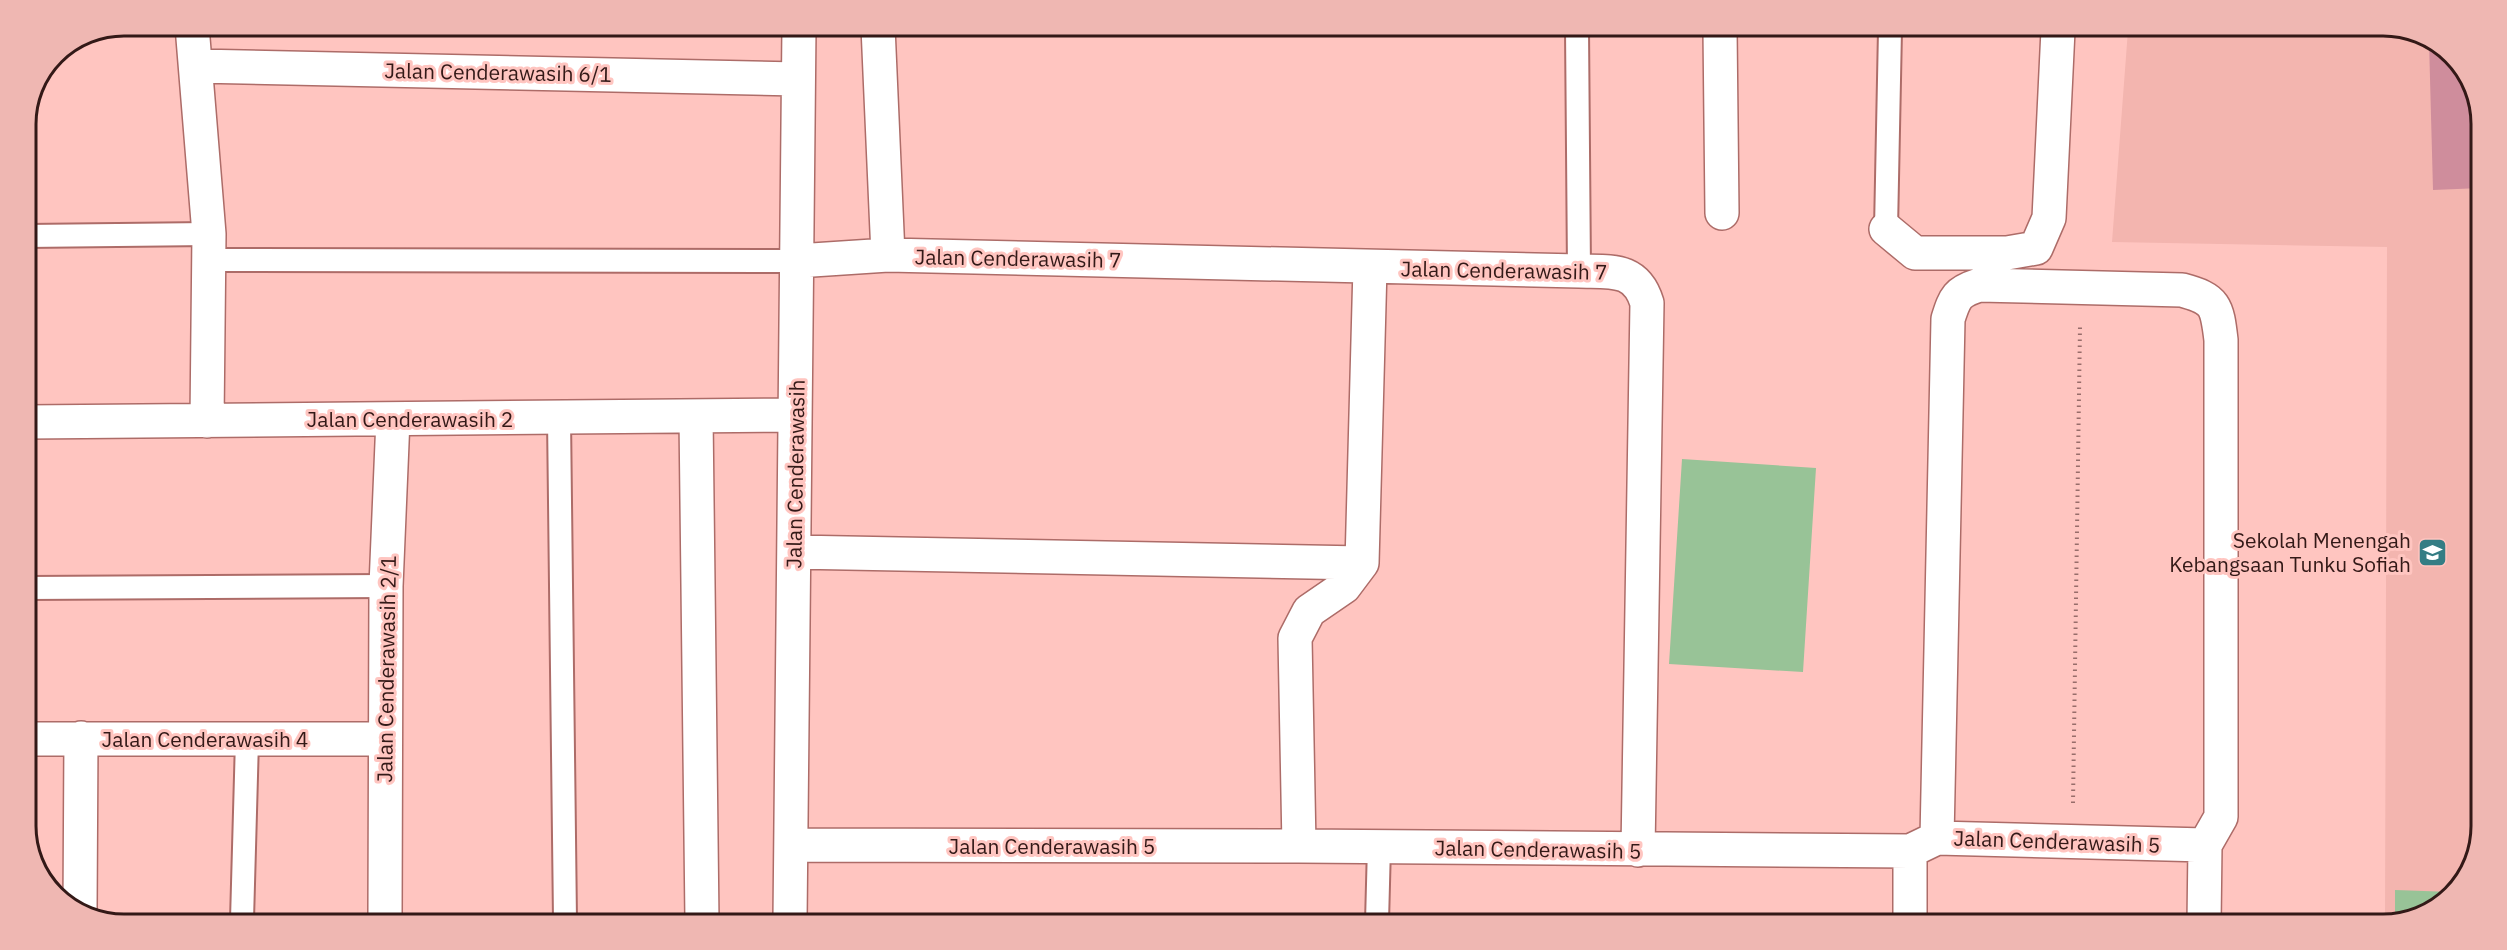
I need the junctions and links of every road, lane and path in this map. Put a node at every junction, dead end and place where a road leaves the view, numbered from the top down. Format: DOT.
graph roads {
  1 [pos="193,36"];
  2 [pos="799,36"];
  3 [pos="878,36"];
  4 [pos="1577,36"];
  5 [pos="1720,36"];
  6 [pos="1890,36"];
  7 [pos="2058,36"];
  8 [pos="197,66"];
  9 [pos="798,79"];
  10 [pos="1722,213"];
  11 [pos="1886,229"];
  12 [pos="36,237"];
  13 [pos="209,247"];
  14 [pos="888,255"];
  15 [pos="797,261"];
  16 [pos="1370,267"];
  17 [pos="1579,271"];
  18 [pos="2080,288"];
  19 [pos="795,415"];
  20 [pos="696,416"];
  21 [pos="559,418"];
  22 [pos="393,419"];
  23 [pos="207,421"];
  24 [pos="36,422"];
  25 [pos="794,552"];
  26 [pos="1362,563"];
  27 [pos="386,586"];
  28 [pos="36,588"];
  29 [pos="81,738"];
  30 [pos="36,739"];
  31 [pos="385,739"];
  32 [pos="247,740"];
  33 [pos="2072,842"];
  34 [pos="1924,844"];
  35 [pos="791,845"];
  36 [pos="2205,845"];
  37 [pos="1299,846"];
  38 [pos="1379,846"];
  39 [pos="1638,850"];
  40 [pos="80,902"];
  41 [pos="242,914"];
  42 [pos="385,914"];
  43 [pos="565,914"];
  44 [pos="702,914"];
  45 [pos="790,914"];
  46 [pos="1377,914"];
  47 [pos="1912,914"];
  48 [pos="2204,914"];
  1 -- 8 [label="street"];
  2 -- 9 [label="street, Jalan Cenderawasih"];
  3 -- 14 [label="street"];
  4 -- 17 [label="lane"];
  5 -- 10 [label="street"];
  6 -- 11 [label="lane"];
  7 -- 11 [label="street"];
  8 -- 9 [label="street, Jalan Cenderawasih 6/1"];
  8 -- 13 [label="street"];
  9 -- 15 [label="street, Jalan Cenderawasih"];
  12 -- 13 [label="lane"];
  13 -- 15 [label="lane"];
  13 -- 23 [label="street"];
  14 -- 15 [label="street, Jalan Cenderawasih 7"];
  14 -- 16 [label="street, Jalan Cenderawasih 7"];
  15 -- 19 [label="street, Jalan Cenderawasih"];
  16 -- 17 [label="street, Jalan Cenderawasih 7"];
  16 -- 26 [label="street"];
  17 -- 39 [label="street, Jalan Cenderawasih 7"];
  18 -- 33 [label="path"];
  18 -- 34 [label="street"];
  18 -- 36 [label="street"];
  19 -- 20 [label="street, Jalan Cenderawasih 2"];
  19 -- 25 [label="street, Jalan Cenderawasih"];
  20 -- 21 [label="street, Jalan Cenderawasih 2"];
  20 -- 44 [label="street"];
  21 -- 22 [label="street, Jalan Cenderawasih 2"];
  21 -- 43 [label="lane"];
  22 -- 23 [label="street, Jalan Cenderawasih 2"];
  22 -- 27 [label="street, Jalan Cenderawasih 2/1"];
  23 -- 24 [label="street, Jalan Cenderawasih 2"];
  25 -- 26 [label="street"];
  25 -- 35 [label="street, Jalan Cenderawasih"];
  26 -- 37 [label="street"];
  27 -- 28 [label="lane"];
  27 -- 31 [label="street, Jalan Cenderawasih 2/1"];
  29 -- 30 [label="street, Jalan Cenderawasih 4"];
  29 -- 32 [label="street, Jalan Cenderawasih 4"];
  29 -- 40 [label="street"];
  31 -- 32 [label="street, Jalan Cenderawasih 4"];
  31 -- 42 [label="street, Jalan Cenderawasih 2/1"];
  32 -- 41 [label="lane"];
  33 -- 34 [label="street, Jalan Cenderawasih 5"];
  33 -- 36 [label="street, Jalan Cenderawasih 5"];
  34 -- 39 [label="street, Jalan Cenderawasih 5"];
  34 -- 47 [label="street"];
  35 -- 37 [label="street, Jalan Cenderawasih 5"];
  35 -- 45 [label="street, Jalan Cenderawasih"];
  36 -- 48 [label="street"];
  37 -- 38 [label="street, Jalan Cenderawasih 5"];
  38 -- 39 [label="street, Jalan Cenderawasih 5"];
  38 -- 46 [label="lane"];
}
